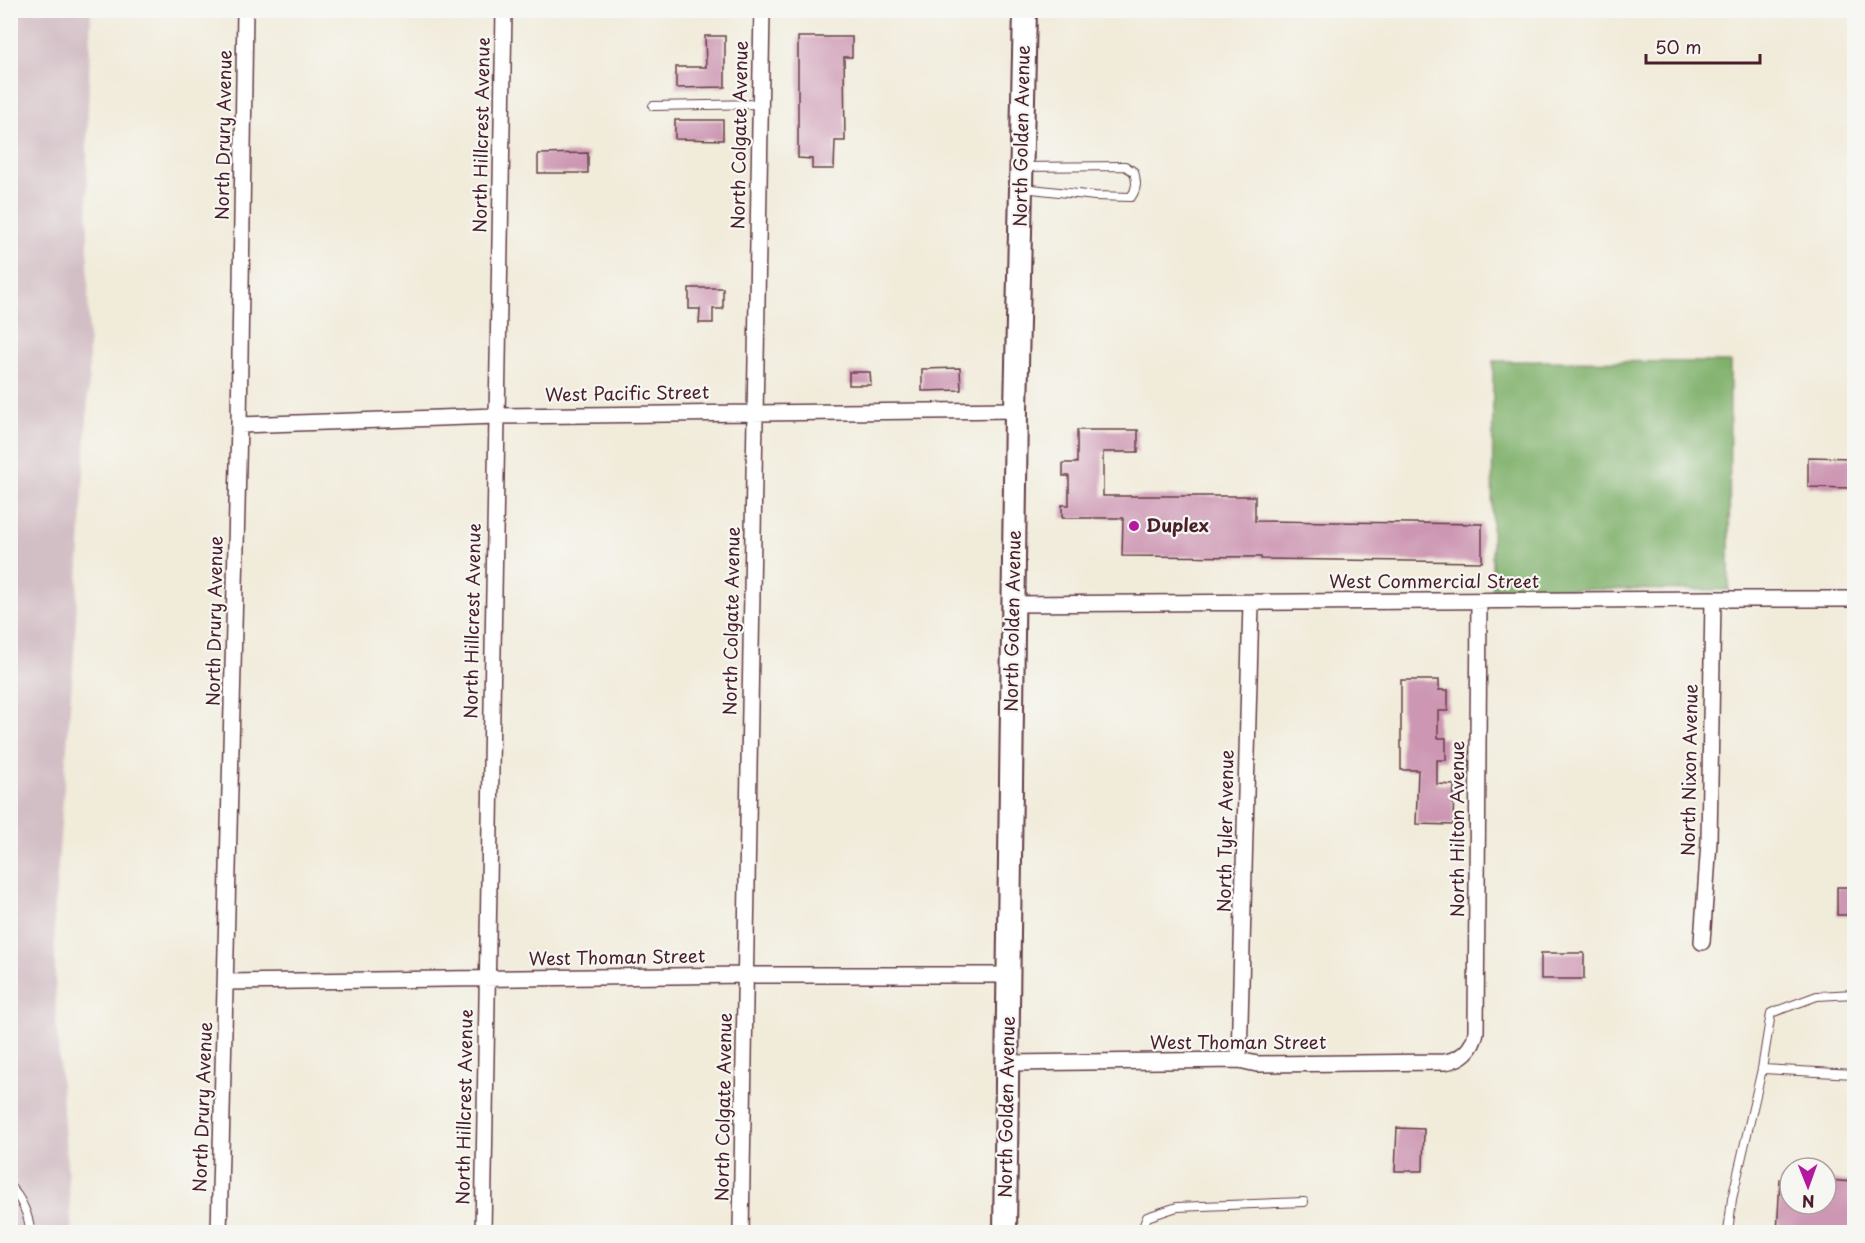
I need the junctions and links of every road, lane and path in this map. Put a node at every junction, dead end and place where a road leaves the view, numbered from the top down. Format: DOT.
graph roads {
  1 [pos="245,10"];
  2 [pos="504,10"];
  3 [pos="762,10"];
  4 [pos="1025,10"];
  5 [pos="760,104"];
  6 [pos="653,106"];
  7 [pos="1021,177"];
  8 [pos="1016,410"];
  9 [pos="754,412"];
  10 [pos="496,416"];
  11 [pos="239,425"];
  12 [pos="1713,599"];
  13 [pos="1854,599"];
  14 [pos="1479,601"];
  15 [pos="1251,603"];
  16 [pos="1013,604"];
  17 [pos="1702,942"];
  18 [pos="746,975"];
  19 [pos="1009,975"];
  20 [pos="487,979"];
  21 [pos="226,982"];
  22 [pos="1854,994"];
  23 [pos="1465,1054"];
  24 [pos="1239,1060"];
  25 [pos="1008,1064"];
  26 [pos="1762,1069"];
  27 [pos="1854,1074"];
  28 [pos="10,1187"];
  29 [pos="1304,1202"];
  30 [pos="30,1233"];
  31 [pos="219,1233"];
  32 [pos="483,1233"];
  33 [pos="741,1233"];
  34 [pos="1005,1233"];
  35 [pos="1141,1233"];
  36 [pos="1728,1233"];
  1 -- 11 [label="street, North Drury Avenue"];
  2 -- 10 [label="street, North Hillcrest Avenue"];
  3 -- 5 [label="street, North Colgate Avenue"];
  4 -- 7 [label="street, North Golden Avenue"];
  5 -- 6 [label="lane"];
  5 -- 9 [label="street, North Colgate Avenue"];
  7 -- 7 [label="lane"];
  7 -- 8 [label="street, North Golden Avenue"];
  8 -- 9 [label="street, West Pacific Street"];
  8 -- 16 [label="street, North Golden Avenue"];
  9 -- 10 [label="street, West Pacific Street"];
  9 -- 18 [label="street, North Colgate Avenue"];
  10 -- 11 [label="street, West Pacific Street"];
  10 -- 20 [label="street, North Hillcrest Avenue"];
  11 -- 21 [label="street, North Drury Avenue"];
  12 -- 13 [label="street, West Commercial Street"];
  12 -- 14 [label="street, West Commercial Street"];
  12 -- 17 [label="street, North Nixon Avenue"];
  14 -- 15 [label="street, West Commercial Street"];
  14 -- 23 [label="street, North Hilton Avenue"];
  15 -- 16 [label="street, West Commercial Street"];
  15 -- 24 [label="street, North Tyler Avenue"];
  16 -- 19 [label="street, North Golden Avenue"];
  18 -- 19 [label="street, West Thoman Street"];
  18 -- 20 [label="street, West Thoman Street"];
  18 -- 33 [label="street, North Colgate Avenue"];
  19 -- 25 [label="street, North Golden Avenue"];
  20 -- 21 [label="street, West Thoman Street"];
  20 -- 32 [label="street, North Hillcrest Avenue"];
  21 -- 31 [label="street, North Drury Avenue"];
  22 -- 26 [label="lane"];
  23 -- 24 [label="street, West Thoman Street"];
  24 -- 25 [label="street, West Thoman Street"];
  25 -- 34 [label="street, North Golden Avenue"];
  26 -- 27 [label="lane"];
  26 -- 36 [label="lane"];
  28 -- 30 [label="lane"];
  29 -- 35 [label="lane"];
}
